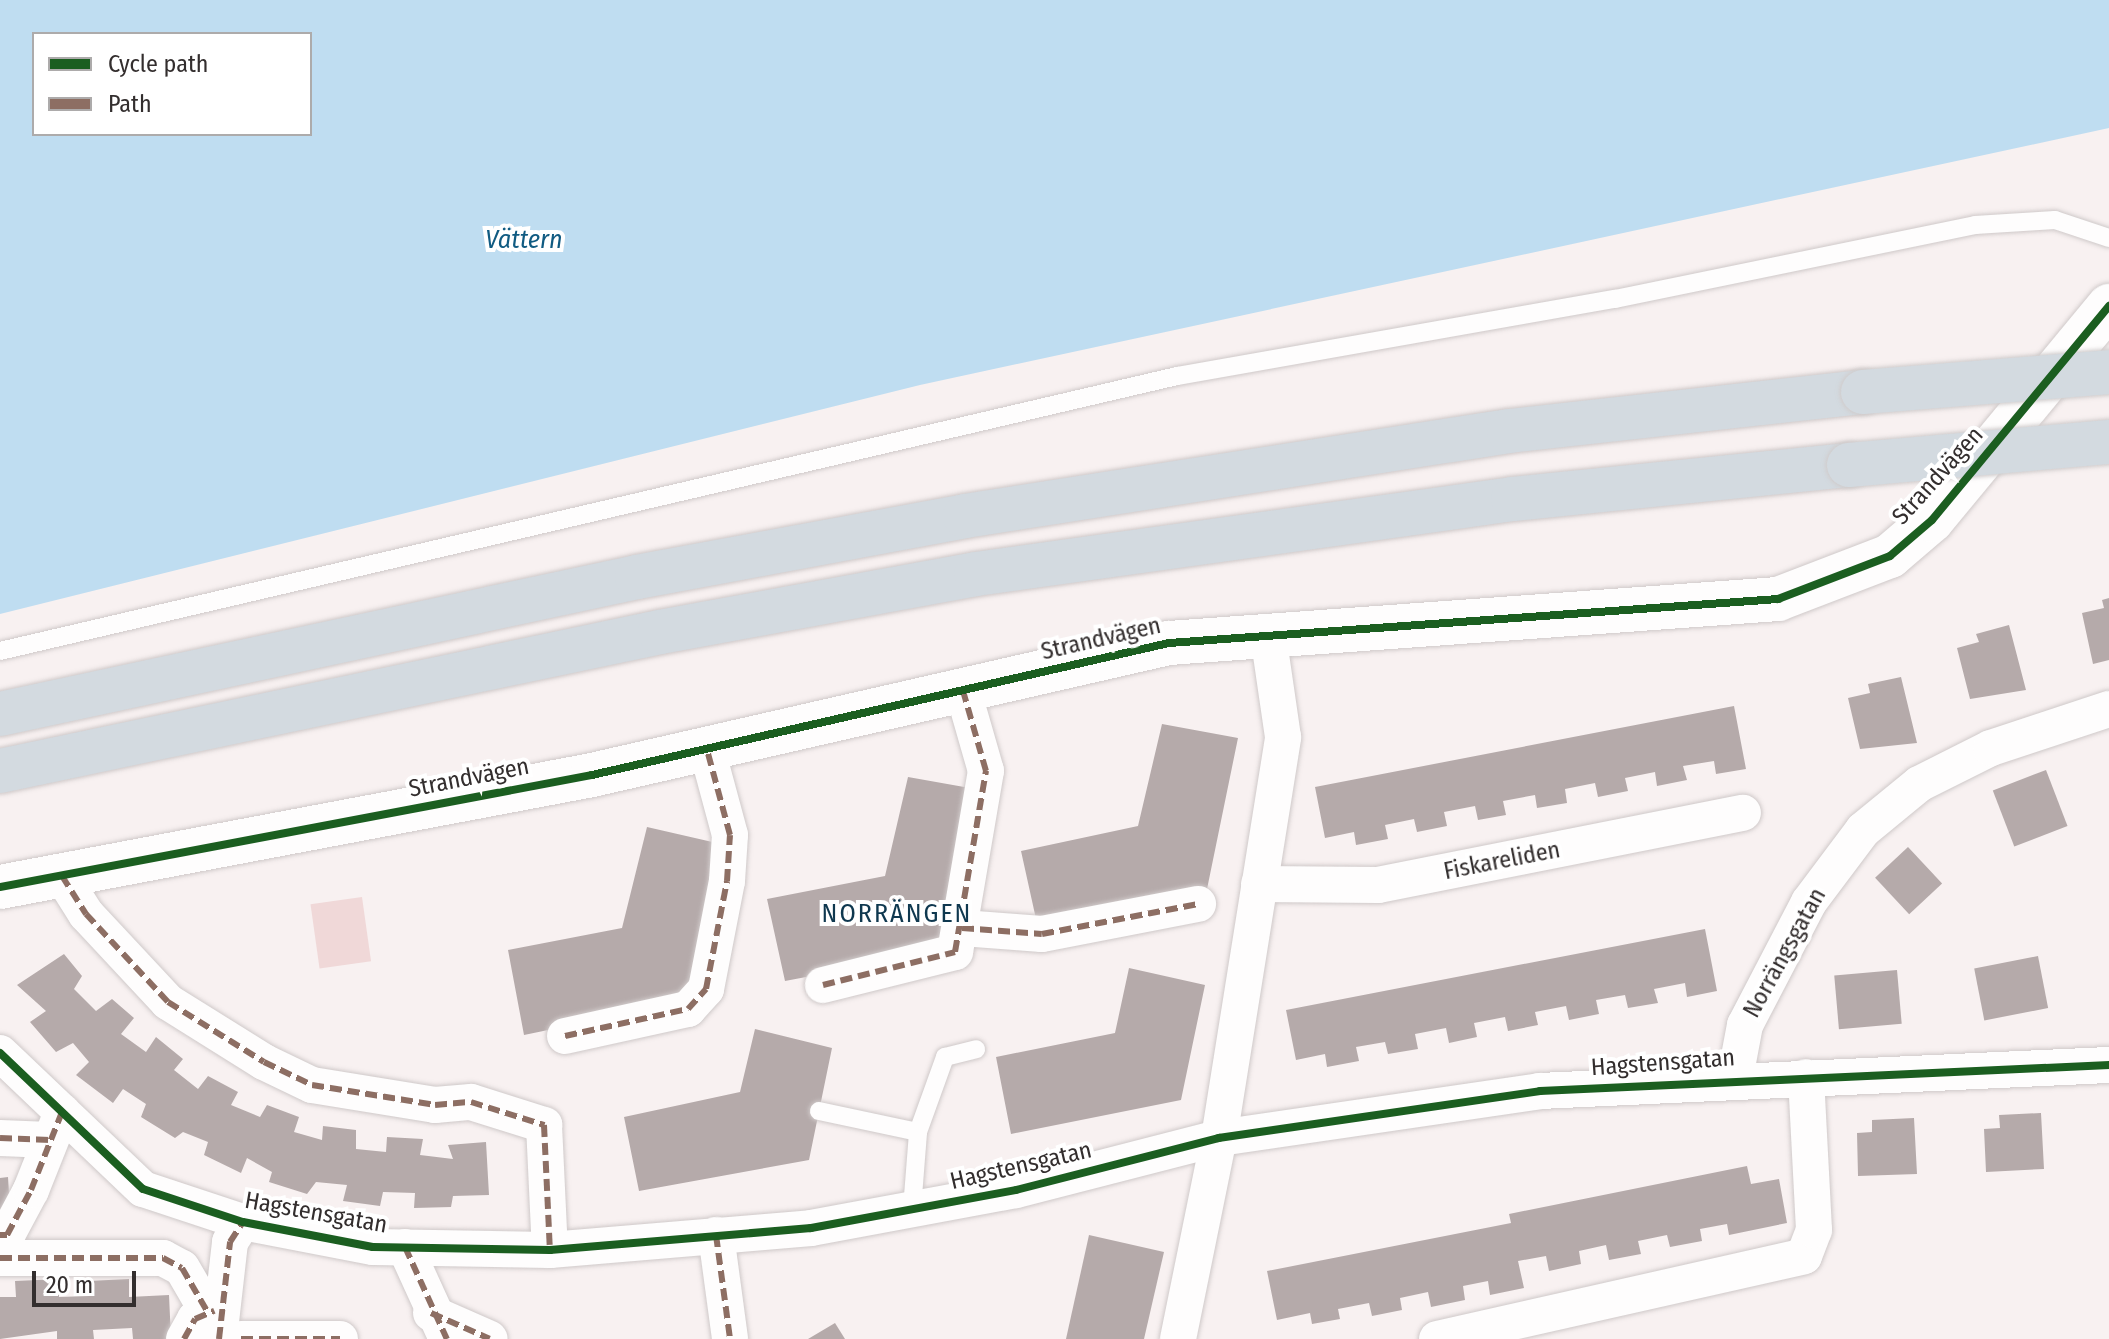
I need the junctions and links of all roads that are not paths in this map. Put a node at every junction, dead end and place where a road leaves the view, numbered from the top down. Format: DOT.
graph roads {
  1 [pos="2109,238"];
  2 [pos="2109,306"];
  3 [pos="2109,372"];
  4 [pos="2109,442"];
  5 [pos="1268,634"];
  6 [pos="0,651"];
  7 [pos="963,691"];
  8 [pos="2109,709"];
  9 [pos="0,714"];
  10 [pos="707,750"];
  11 [pos="0,771"];
  12 [pos="1743,813"];
  13 [pos="62,876"];
  14 [pos="1259,884"];
  15 [pos="0,887"];
  16 [pos="1198,904"];
  17 [pos="962,928"];
  18 [pos="823,985"];
  19 [pos="565,1036"];
  20 [pos="976,1049"];
  21 [pos="0,1053"];
  22 [pos="2109,1065"];
  23 [pos="1806,1077"];
  24 [pos="1735,1078"];
  25 [pos="819,1111"];
  26 [pos="56,1126"];
  27 [pos="918,1132"];
  28 [pos="0,1138"];
  29 [pos="1219,1138"];
  30 [pos="912,1209"];
  31 [pos="243,1222"];
  32 [pos="0,1235"];
  33 [pos="716,1235"];
  34 [pos="405,1247"];
  35 [pos="550,1250"];
  36 [pos="0,1258"];
  37 [pos="215,1320"];
  38 [pos="439,1326"];
  39 [pos="724,1338"];
  40 [pos="184,1339"];
  41 [pos="241,1339"];
  42 [pos="340,1339"];
  43 [pos="490,1339"];
  44 [pos="1178,1339"];
  45 [pos="1437,1339"];
  1 -- 6 [label="lane"];
  2 -- 5 [label="street, Strandvägen"];
  3 -- 9 [label="highway, bridge"];
  4 -- 11 [label="highway, bridge"];
  5 -- 7 [label="street, Strandvägen"];
  5 -- 14 [label="street"];
  7 -- 10 [label="street, Strandvägen"];
  7 -- 17 [label="street"];
  8 -- 24 [label="street, Norrängsgatan"];
  10 -- 13 [label="street, Strandvägen"];
  10 -- 19 [label="street"];
  12 -- 14 [label="street, Fiskareliden"];
  13 -- 15 [label="street, Strandvägen"];
  13 -- 35 [label="street"];
  14 -- 29 [label="street"];
  16 -- 17 [label="street"];
  17 -- 18 [label="street"];
  20 -- 27 [label="lane"];
  21 -- 26 [label="street, Hagstensgatan"];
  22 -- 23 [label="street, Hagstensgatan"];
  23 -- 24 [label="street, Hagstensgatan"];
  23 -- 45 [label="street"];
  24 -- 29 [label="street, Hagstensgatan"];
  25 -- 27 [label="lane"];
  26 -- 28 [label="street"];
  26 -- 31 [label="street, Hagstensgatan"];
  26 -- 32 [label="street"];
  27 -- 30 [label="lane"];
  29 -- 30 [label="street, Hagstensgatan"];
  29 -- 44 [label="street"];
  30 -- 33 [label="street, Hagstensgatan"];
  31 -- 34 [label="street, Hagstensgatan"];
  31 -- 37 [label="street"];
  33 -- 35 [label="street, Hagstensgatan"];
  33 -- 39 [label="street"];
  34 -- 35 [label="street, Hagstensgatan"];
  34 -- 38 [label="street"];
  36 -- 37 [label="street"];
  37 -- 40 [label="street"];
  38 -- 43 [label="street"];
  41 -- 42 [label="street"];
}
